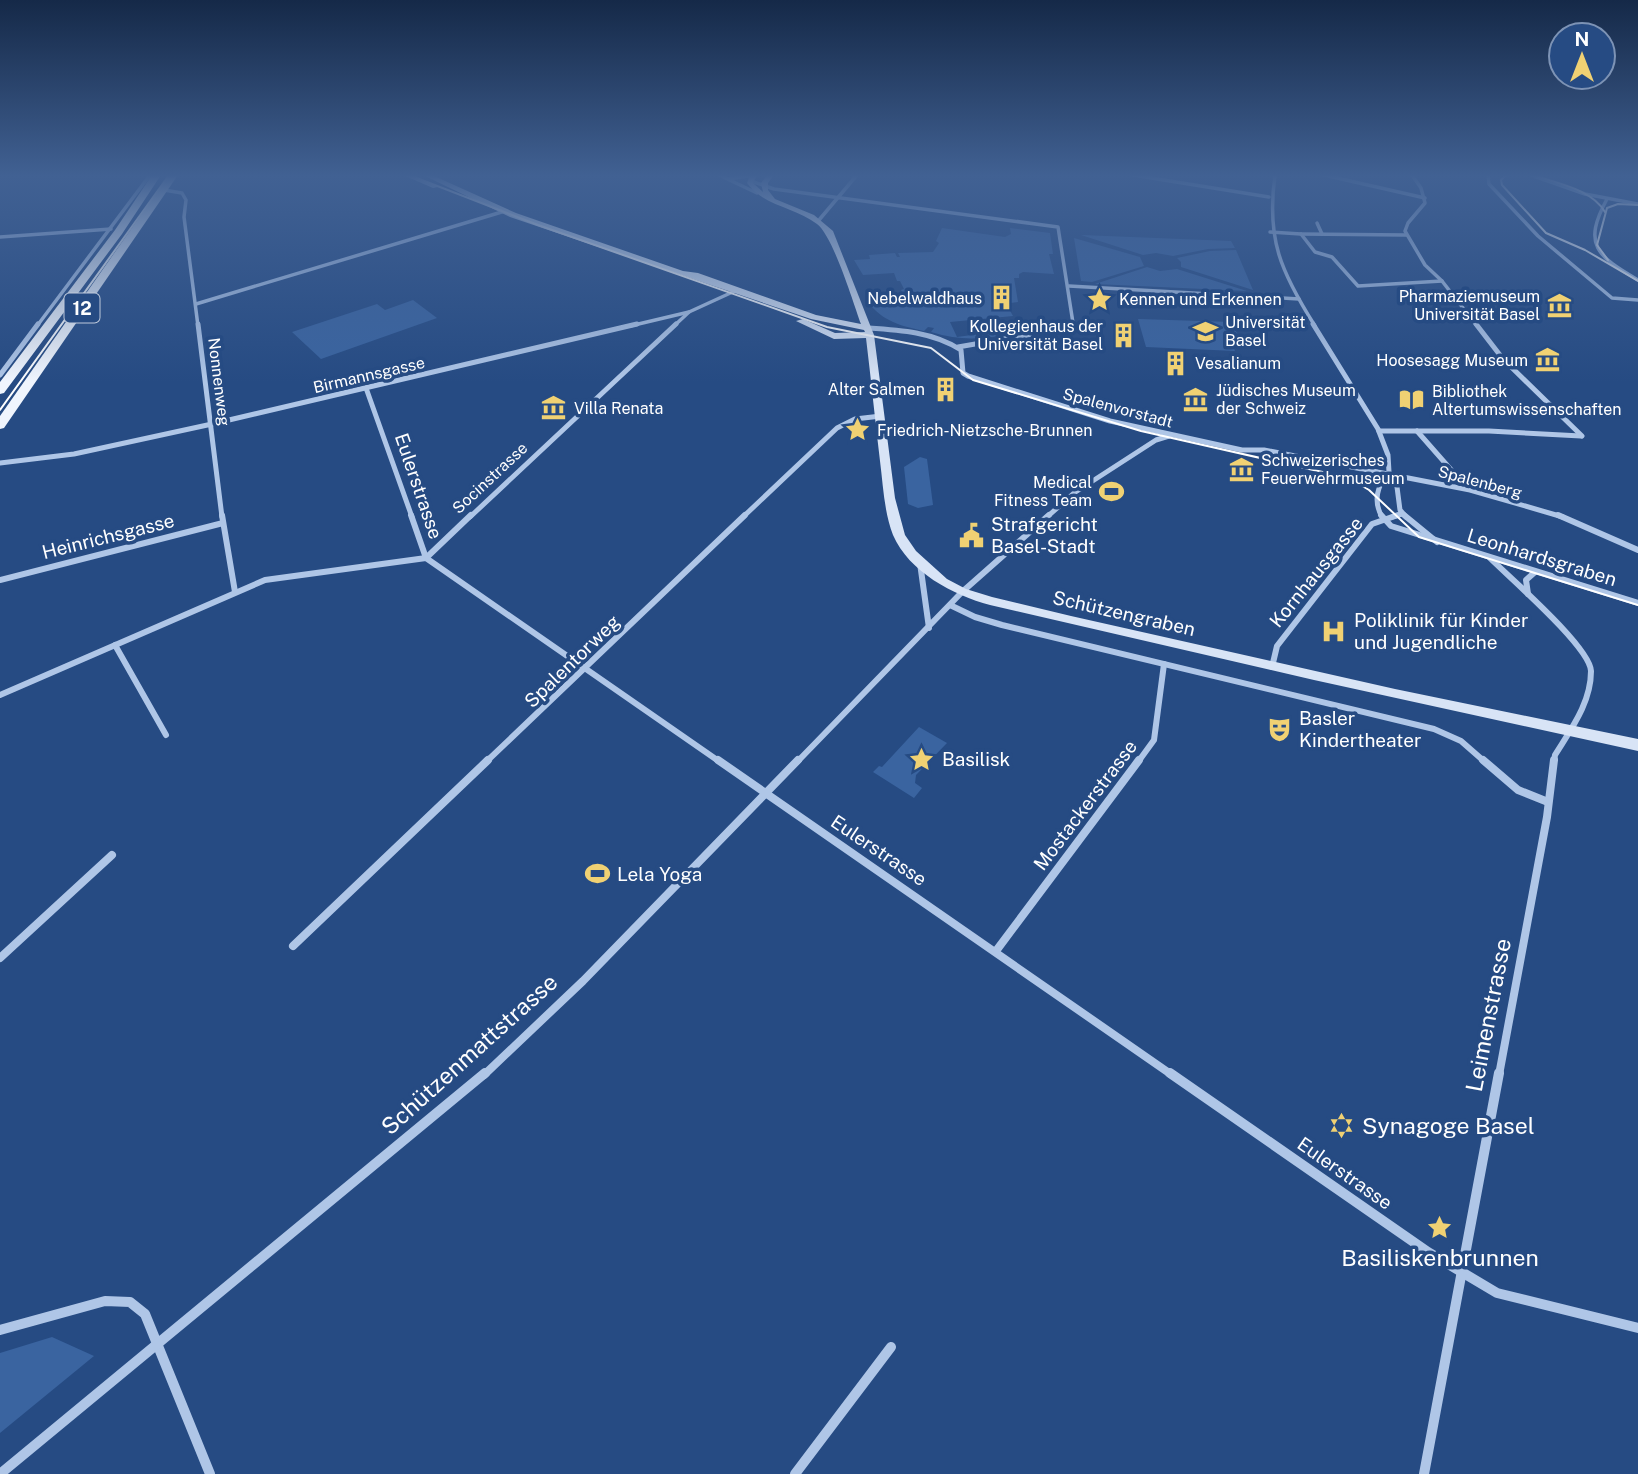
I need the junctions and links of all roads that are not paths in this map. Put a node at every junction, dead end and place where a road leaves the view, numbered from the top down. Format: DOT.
graph roads {
  1 [pos="100,244"];
  2 [pos="110,244"];
  3 [pos="126,244"];
  4 [pos="188,244"];
  5 [pos="396,244"];
  6 [pos="599,244"];
  7 [pos="834,244"];
  8 [pos="1061,244"];
  9 [pos="1273,244"];
  10 [pos="1309,244"];
  11 [pos="1412,244"];
  12 [pos="1548,244"];
  13 [pos="1594,244"];
  14 [pos="682,273"];
  15 [pos="1638,280"];
  16 [pos="1442,281"];
  17 [pos="1069,286"];
  18 [pos="737,290"];
  19 [pos="728,295"];
  20 [pos="1299,299"];
  21 [pos="1638,300"];
  22 [pos="196,304"];
  23 [pos="860,307"];
  24 [pos="689,312"];
  25 [pos="831,321"];
  26 [pos="869,331"];
  27 [pos="834,336"];
  28 [pos="958,347"];
  29 [pos="872,349"];
  30 [pos="0,375"];
  31 [pos="366,388"];
  32 [pos="0,390"];
  33 [pos="881,416"];
  34 [pos="212,424"];
  35 [pos="0,425"];
  36 [pos="1379,430"];
  37 [pos="1417,431"];
  38 [pos="1169,436"];
  39 [pos="0,463"];
  40 [pos="1389,473"];
  41 [pos="1469,490"];
  42 [pos="1402,514"];
  43 [pos="1384,520"];
  44 [pos="223,523"];
  45 [pos="1437,542"];
  46 [pos="1638,550"];
  47 [pos="426,558"];
  48 [pos="1490,558"];
  49 [pos="920,563"];
  50 [pos="1535,572"];
  51 [pos="0,580"];
  52 [pos="235,592"];
  53 [pos="962,592"];
  54 [pos="1529,594"];
  55 [pos="1638,603"];
  56 [pos="950,605"];
  57 [pos="929,628"];
  58 [pos="115,645"];
  59 [pos="1164,664"];
  60 [pos="1272,667"];
  61 [pos="586,669"];
  62 [pos="0,695"];
  63 [pos="1569,731"];
  64 [pos="166,735"];
  65 [pos="1636,744"];
  66 [pos="764,794"];
  67 [pos="1548,802"];
  68 [pos="112,855"];
  69 [pos="293,946"];
  70 [pos="996,951"];
  71 [pos="0,958"];
  72 [pos="1462,1273"];
  73 [pos="1638,1328"];
  74 [pos="0,1330"];
  75 [pos="156,1346"];
  76 [pos="891,1347"];
  77 [pos="1,1474"];
  78 [pos="210,1474"];
  79 [pos="795,1474"];
  80 [pos="1424,1474"];
  1 -- 30 [label="street"];
  2 -- 32 [label="main road, 12"];
  3 -- 35 [label="main road, 12"];
  4 -- 22 [label="street, Nonnenweg"];
  5 -- 22 [label="street"];
  6 -- 14 [label="main road"];
  7 -- 23 [label="main road, Schützengraben"];
  8 -- 17 [label="street"];
  9 -- 20 [label="street"];
  10 -- 16 [label="street"];
  11 -- 16 [label="street"];
  12 -- 21 [label="street"];
  13 -- 15 [label="street"];
  14 -- 18 [label="main road"];
  14 -- 19 [label="main road"];
  16 -- 37 [label="street"];
  17 -- 20 [label="street"];
  17 -- 28 [label="street"];
  18 -- 19 [label="street, Birmannsgasse"];
  18 -- 25 [label="main road"];
  19 -- 24 [label="street, Birmannsgasse"];
  19 -- 27 [label="main road"];
  20 -- 36 [label="street"];
  22 -- 34 [label="street, Nonnenweg"];
  23 -- 25 [label="main road"];
  23 -- 26 [label="main road, Schützengraben"];
  24 -- 31 [label="street, Birmannsgasse"];
  24 -- 47 [label="street, Socinstrasse"];
  25 -- 26 [label="main road"];
  26 -- 27 [label="main road"];
  26 -- 28 [label="street"];
  26 -- 29 [label="main road, Schützengraben"];
  27 -- 29 [label="main road"];
  28 -- 38 [label="street, Spalenvorstadt"];
  29 -- 33 [label="main road, Schützengraben"];
  31 -- 34 [label="street, Birmannsgasse"];
  31 -- 47 [label="street, Eulerstrasse"];
  33 -- 49 [label="main road, Schützengraben"];
  33 -- 61 [label="street, Spalentorweg"];
  34 -- 39 [label="street, Birmannsgasse"];
  34 -- 44 [label="street, Nonnenweg"];
  36 -- 37 [label="street"];
  36 -- 40 [label="street"];
  37 -- 41 [label="street"];
  38 -- 40 [label="street, Spalenvorstadt"];
  38 -- 53 [label="street, Schützenmattstrasse"];
  40 -- 41 [label="street, Spalenberg"];
  40 -- 42 [label="street"];
  40 -- 43 [label="street"];
  41 -- 46 [label="street, Spalenberg"];
  42 -- 43 [label="street, Kornhausgasse"];
  42 -- 45 [label="street, Leonhardsgraben"];
  43 -- 45 [label="street, Leonhardsgraben"];
  43 -- 60 [label="street, Kornhausgasse"];
  44 -- 51 [label="street, Heinrichsgasse"];
  44 -- 52 [label="street, Nonnenweg"];
  45 -- 48 [label="street, Leonhardsgraben"];
  47 -- 52 [label="street"];
  47 -- 61 [label="street, Eulerstrasse"];
  48 -- 50 [label="street, Leonhardsgraben"];
  48 -- 54 [label="street"];
  49 -- 53 [label="main road, Schützengraben"];
  49 -- 57 [label="street"];
  50 -- 54 [label="street"];
  50 -- 55 [label="street, Leonhardsgraben"];
  52 -- 58 [label="street"];
  53 -- 56 [label="street, Schützenmattstrasse"];
  53 -- 60 [label="main road, Schützengraben"];
  54 -- 63 [label="street, Leimenstrasse"];
  56 -- 57 [label="street, Schützenmattstrasse"];
  56 -- 59 [label="street, Schützengraben"];
  57 -- 66 [label="street, Schützenmattstrasse"];
  58 -- 62 [label="street"];
  58 -- 64 [label="street"];
  59 -- 67 [label="street, Schützengraben"];
  59 -- 70 [label="street, Mostackerstrasse"];
  60 -- 63 [label="main road, Schützengraben"];
  61 -- 66 [label="street, Eulerstrasse"];
  61 -- 69 [label="street, Spalentorweg"];
  63 -- 65 [label="main road, Schützengraben"];
  63 -- 67 [label="street, Leimenstrasse"];
  66 -- 70 [label="street, Eulerstrasse"];
  66 -- 75 [label="street, Schützenmattstrasse"];
  67 -- 72 [label="street, Leimenstrasse"];
  68 -- 71 [label="street"];
  70 -- 72 [label="street, Eulerstrasse"];
  72 -- 73 [label="street, Eulerstrasse"];
  72 -- 80 [label="street, Leimenstrasse"];
  74 -- 75 [label="street"];
  75 -- 77 [label="street, Schützenmattstrasse"];
  75 -- 78 [label="street"];
  76 -- 79 [label="street"];
}
